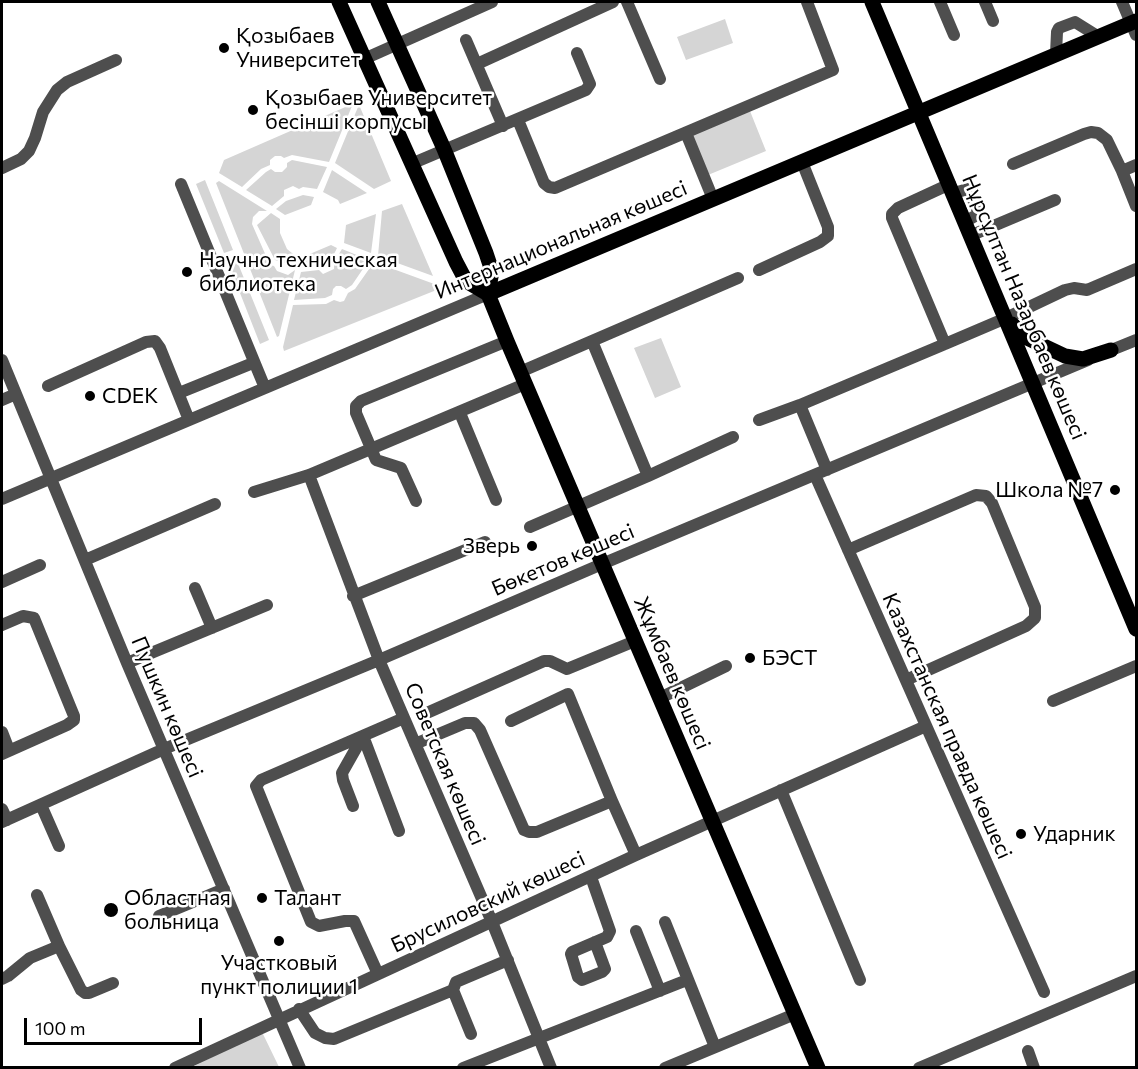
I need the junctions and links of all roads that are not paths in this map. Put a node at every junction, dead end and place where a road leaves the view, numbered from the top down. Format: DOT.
graph roads {
  1 [pos="339,2"];
  2 [pos="378,2"];
  3 [pos="492,2"];
  4 [pos="613,2"];
  5 [pos="627,2"];
  6 [pos="807,2"];
  7 [pos="872,2"];
  8 [pos="940,2"];
  9 [pos="985,2"];
  10 [pos="1122,2"];
  11 [pos="470,6"];
  12 [pos="993,21"];
  13 [pos="1135,26"];
  14 [pos="954,35"];
  15 [pos="1099,37"];
  16 [pos="466,40"];
  17 [pos="396,44"];
  18 [pos="577,53"];
  19 [pos="1056,54"];
  20 [pos="364,59"];
  21 [pos="116,60"];
  22 [pos="477,64"];
  23 [pos="660,79"];
  24 [pos="919,111"];
  25 [pos="518,120"];
  26 [pos="503,126"];
  27 [pos="686,133"];
  28 [pos="444,149"];
  29 [pos="802,162"];
  30 [pos="411,164"];
  31 [pos="1013,164"];
  32 [pos="1137,165"];
  33 [pos="2,168"];
  34 [pos="1122,171"];
  35 [pos="181,184"];
  36 [pos="952,189"];
  37 [pos="713,199"];
  38 [pos="1054,200"];
  39 [pos="1137,206"];
  40 [pos="969,228"];
  41 [pos="1137,269"];
  42 [pos="759,270"];
  43 [pos="738,278"];
  44 [pos="488,294"];
  45 [pos="1006,318"];
  46 [pos="1137,340"];
  47 [pos="507,341"];
  48 [pos="592,341"];
  49 [pos="945,344"];
  50 [pos="1111,350"];
  51 [pos="2,360"];
  52 [pos="253,363"];
  53 [pos="522,378"];
  54 [pos="1034,383"];
  55 [pos="48,386"];
  56 [pos="265,388"];
  57 [pos="179,393"];
  58 [pos="16,394"];
  59 [pos="2,400"];
  60 [pos="800,405"];
  61 [pos="460,413"];
  62 [pos="189,420"];
  63 [pos="759,420"];
  64 [pos="733,437"];
  65 [pos="371,448"];
  66 [pos="821,473"];
  67 [pos="309,475"];
  68 [pos="648,476"];
  69 [pos="50,479"];
  70 [pos="254,492"];
  71 [pos="2,499"];
  72 [pos="496,500"];
  73 [pos="416,501"];
  74 [pos="214,504"];
  75 [pos="578,508"];
  76 [pos="530,527"];
  77 [pos="485,542"];
  78 [pos="848,550"];
  79 [pos="85,560"];
  80 [pos="602,564"];
  81 [pos="40,565"];
  82 [pos="2,582"];
  83 [pos="195,588"];
  84 [pos="353,596"];
  85 [pos="267,605"];
  86 [pos="2,625"];
  87 [pos="212,628"];
  88 [pos="1137,629"];
  89 [pos="635,640"];
  90 [pos="379,660"];
  91 [pos="127,663"];
  92 [pos="726,666"];
  93 [pos="1137,666"];
  94 [pos="906,680"];
  95 [pos="660,698"];
  96 [pos="1053,701"];
  97 [pos="429,712"];
  98 [pos="404,718"];
  99 [pos="511,721"];
  100 [pos="926,726"];
  101 [pos="2,732"];
  102 [pos="363,736"];
  103 [pos="415,744"];
  104 [pos="164,749"];
  105 [pos="5,752"];
  106 [pos="781,790"];
  107 [pos="612,801"];
  108 [pos="41,805"];
  109 [pos="352,806"];
  110 [pos="3,817"];
  111 [pos="712,821"];
  112 [pos="399,831"];
  113 [pos="59,846"];
  114 [pos="636,855"];
  115 [pos="591,877"];
  116 [pos="224,889"];
  117 [pos="37,895"];
  118 [pos="159,916"];
  119 [pos="492,922"];
  120 [pos="665,922"];
  121 [pos="636,931"];
  122 [pos="595,942"];
  123 [pos="59,946"];
  124 [pos="508,960"];
  125 [pos="378,974"];
  126 [pos="1137,976"];
  127 [pos="2,979"];
  128 [pos="687,980"];
  129 [pos="860,980"];
  130 [pos="113,983"];
  131 [pos="453,990"];
  132 [pos="660,991"];
  133 [pos="1044,992"];
  134 [pos="299,1009"];
  135 [pos="795,1014"];
  136 [pos="279,1018"];
  137 [pos="471,1034"];
  138 [pos="540,1038"];
  139 [pos="715,1047"];
  140 [pos="1028,1051"];
  141 [pos="175,1068"];
  142 [pos="300,1068"];
  143 [pos="463,1068"];
  144 [pos="551,1068"];
  145 [pos="665,1068"];
  146 [pos="818,1068"];
  147 [pos="919,1068"];
  148 [pos="1034,1068"];
  1 -- 20 [label="main road"];
  2 -- 17 [label="main road, Жұмбаев көшесі"];
  3 -- 11 [label="street"];
  4 -- 22 [label="street"];
  5 -- 23 [label="street"];
  6 -- 27 [label="street"];
  7 -- 24 [label="main road, Нұрсұлтан Назарбаев көшесі"];
  8 -- 14 [label="street"];
  9 -- 12 [label="street"];
  10 -- 13 [label="street"];
  11 -- 17 [label="street"];
  13 -- 15 [label="main road, Интернациональная көшесі"];
  15 -- 19 [label="main road, Интернациональная көшесі"];
  15 -- 19 [label="street"];
  16 -- 22 [label="street"];
  17 -- 20 [label="street"];
  17 -- 28 [label="main road, Жұмбаев көшесі"];
  18 -- 25 [label="street"];
  19 -- 24 [label="main road, Интернациональная көшесі"];
  20 -- 30 [label="main road"];
  21 -- 33 [label="street"];
  22 -- 26 [label="street"];
  24 -- 29 [label="main road, Интернациональная көшесі"];
  24 -- 36 [label="main road, Нұрсұлтан Назарбаев көшесі"];
  25 -- 26 [label="street"];
  25 -- 27 [label="street"];
  26 -- 28 [label="street"];
  27 -- 37 [label="street"];
  28 -- 30 [label="street"];
  28 -- 44 [label="main road, Жұмбаев көшесі"];
  29 -- 37 [label="main road, Интернациональная көшесі"];
  29 -- 42 [label="street"];
  30 -- 44 [label="main road"];
  31 -- 34 [label="street"];
  32 -- 34 [label="street"];
  34 -- 39 [label="street"];
  35 -- 52 [label="street"];
  36 -- 40 [label="main road, Нұрсұлтан Назарбаев көшесі"];
  36 -- 49 [label="street"];
  37 -- 44 [label="main road, Интернациональная көшесі"];
  38 -- 40 [label="street"];
  40 -- 45 [label="main road, Нұрсұлтан Назарбаев көшесі"];
  41 -- 45 [label="street"];
  43 -- 48 [label="street"];
  44 -- 47 [label="main road, Жұмбаев көшесі"];
  44 -- 56 [label="street, Интернациональная көшесі"];
  45 -- 49 [label="street"];
  45 -- 50 [label="main road"];
  45 -- 54 [label="main road, Нұрсұлтан Назарбаев көшесі"];
  46 -- 50 [label="street, Бөкетов көшесі"];
  47 -- 53 [label="main road, Жұмбаев көшесі"];
  47 -- 65 [label="street"];
  48 -- 53 [label="street"];
  48 -- 68 [label="street"];
  49 -- 60 [label="street"];
  50 -- 54 [label="street, Бөкетов көшесі"];
  51 -- 58 [label="street, Пушкин көшесі"];
  52 -- 56 [label="street"];
  52 -- 57 [label="street"];
  53 -- 61 [label="street"];
  53 -- 75 [label="main road, Жұмбаев көшесі"];
  54 -- 66 [label="street, Бөкетов көшесі"];
  54 -- 88 [label="main road, Нұрсұлтан Назарбаев көшесі"];
  55 -- 57 [label="street"];
  56 -- 62 [label="street, Интернациональная көшесі"];
  57 -- 62 [label="street"];
  58 -- 59 [label="street"];
  58 -- 69 [label="street, Пушкин көшесі"];
  60 -- 63 [label="street"];
  60 -- 66 [label="street, Казахстанская правда көшесі"];
  61 -- 65 [label="street"];
  61 -- 72 [label="street"];
  62 -- 69 [label="street, Интернациональная көшесі"];
  64 -- 68 [label="street"];
  65 -- 67 [label="street"];
  65 -- 73 [label="street"];
  66 -- 78 [label="street, Казахстанская правда көшесі"];
  66 -- 80 [label="street, Бөкетов көшесі"];
  67 -- 70 [label="street"];
  67 -- 84 [label="street, Советская көшесі"];
  68 -- 75 [label="street"];
  69 -- 71 [label="street, Интернациональная көшесі"];
  69 -- 79 [label="street, Пушкин көшесі"];
  74 -- 79 [label="street"];
  75 -- 76 [label="street"];
  75 -- 80 [label="main road, Жұмбаев көшесі"];
  77 -- 84 [label="street"];
  78 -- 94 [label="street, Казахстанская правда көшесі"];
  78 -- 94 [label="street"];
  79 -- 91 [label="street, Пушкин көшесі"];
  80 -- 89 [label="main road, Жұмбаев көшесі"];
  80 -- 90 [label="street, Бөкетов көшесі"];
  81 -- 82 [label="street"];
  83 -- 87 [label="street"];
  84 -- 90 [label="street, Советская көшесі"];
  85 -- 87 [label="street"];
  86 -- 105 [label="street"];
  87 -- 91 [label="street"];
  89 -- 95 [label="main road, Жұмбаев көшесі"];
  89 -- 97 [label="street"];
  90 -- 98 [label="street, Советская көшесі"];
  90 -- 104 [label="street, Бөкетов көшесі"];
  91 -- 104 [label="street, Пушкин көшесі"];
  92 -- 95 [label="street"];
  93 -- 96 [label="street"];
  94 -- 100 [label="street, Казахстанская правда көшесі"];
  95 -- 111 [label="main road, Жұмбаев көшесі"];
  98 -- 102 [label="street"];
  98 -- 103 [label="street, Советская көшесі"];
  99 -- 107 [label="street"];
  100 -- 106 [label="street, Брусиловский көшесі"];
  100 -- 133 [label="street, Казахстанская правда көшесі"];
  101 -- 105 [label="street"];
  102 -- 109 [label="street"];
  102 -- 112 [label="street"];
  102 -- 125 [label="street"];
  103 -- 107 [label="street"];
  103 -- 119 [label="street, Советская көшесі"];
  104 -- 108 [label="street, Бөкетов көшесі"];
  104 -- 116 [label="street, Пушкин көшесі"];
  106 -- 111 [label="street, Брусиловский көшесі"];
  106 -- 129 [label="street"];
  107 -- 114 [label="street"];
  108 -- 110 [label="street, Бөкетов көшесі"];
  108 -- 113 [label="street"];
  111 -- 114 [label="street, Брусиловский көшесі"];
  111 -- 135 [label="main road, Жұмбаев көшесі"];
  114 -- 115 [label="street, Брусиловский көшесі"];
  115 -- 119 [label="street, Брусиловский көшесі"];
  115 -- 122 [label="street"];
  116 -- 118 [label="street"];
  116 -- 136 [label="street, Пушкин көшесі"];
  117 -- 123 [label="street"];
  119 -- 124 [label="street, Советская көшесі"];
  119 -- 125 [label="street, Брусиловский көшесі"];
  120 -- 128 [label="street"];
  121 -- 132 [label="street"];
  123 -- 127 [label="street"];
  123 -- 130 [label="street"];
  124 -- 131 [label="street"];
  124 -- 138 [label="street, Советская көшесі"];
  125 -- 134 [label="street, Брусиловский көшесі"];
  126 -- 147 [label="street"];
  128 -- 132 [label="street"];
  128 -- 139 [label="street"];
  131 -- 134 [label="street"];
  131 -- 137 [label="street"];
  132 -- 138 [label="street"];
  134 -- 136 [label="street, Брусиловский көшесі"];
  135 -- 139 [label="street"];
  135 -- 146 [label="main road, Жұмбаев көшесі"];
  136 -- 141 [label="street, Брусиловский көшесі"];
  136 -- 142 [label="street, Пушкин көшесі"];
  138 -- 143 [label="street"];
  138 -- 144 [label="street, Советская көшесі"];
  139 -- 145 [label="street"];
  140 -- 148 [label="street"];
}
